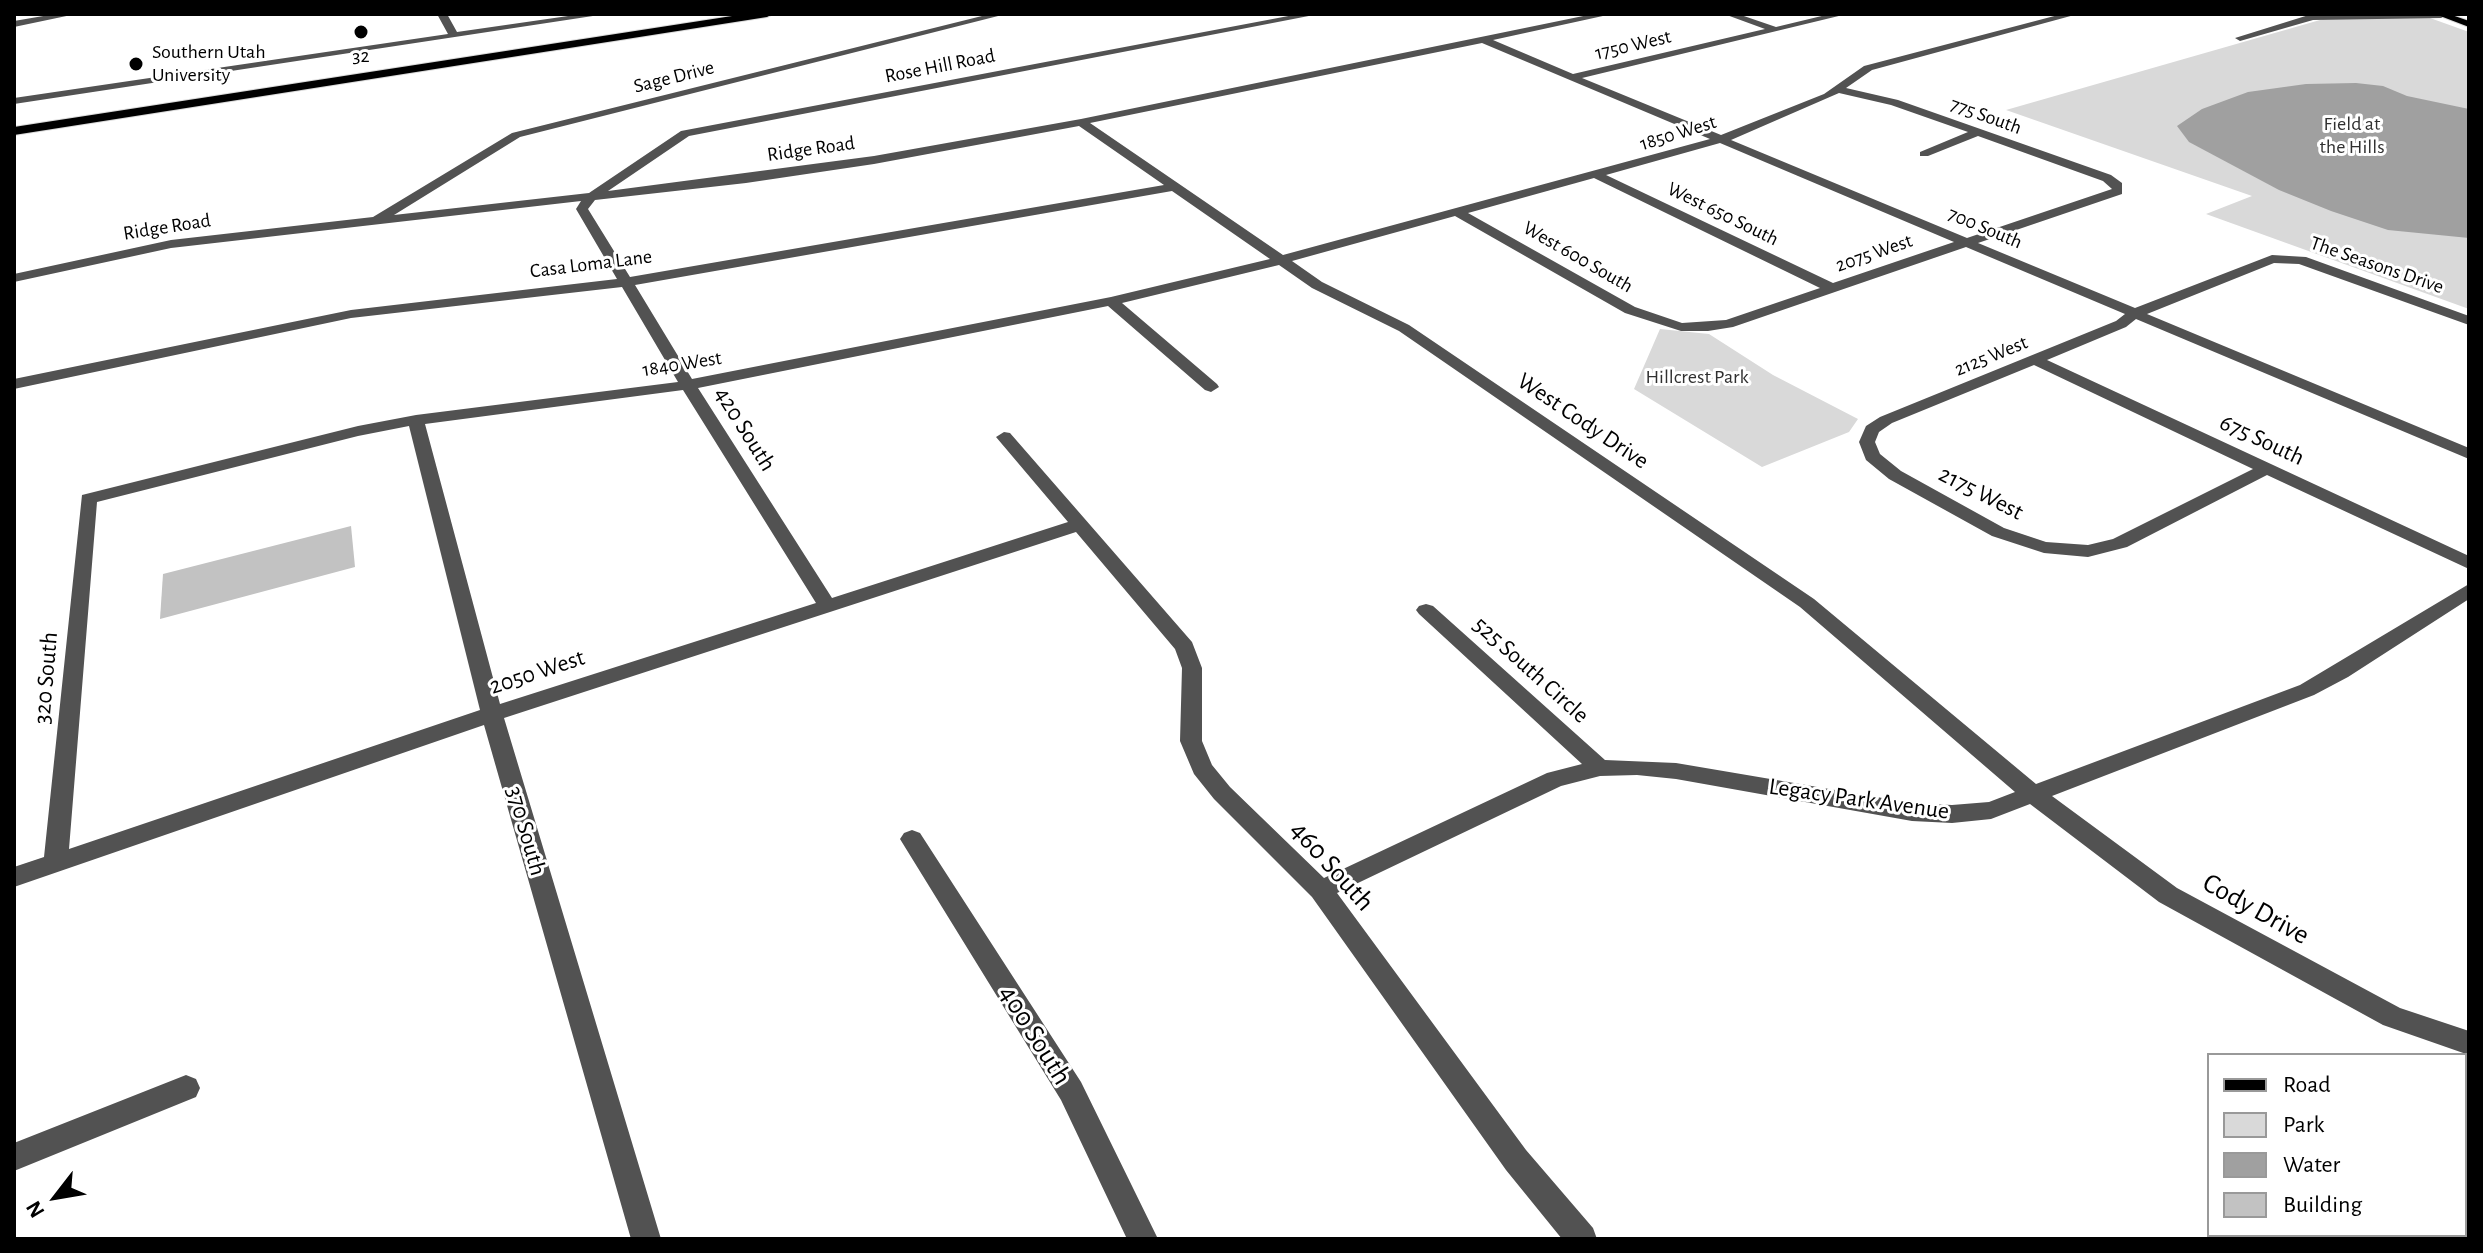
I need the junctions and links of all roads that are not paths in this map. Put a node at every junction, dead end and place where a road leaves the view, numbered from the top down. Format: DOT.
graph roads {
  1 [pos="71,14"];
  2 [pos="442,14"];
  3 [pos="601,14"];
  4 [pos="703,14"];
  5 [pos="767,14"];
  6 [pos="1001,14"];
  7 [pos="1314,14"];
  8 [pos="1607,14"];
  9 [pos="1729,14"];
  10 [pos="1842,14"];
  11 [pos="2022,14"];
  12 [pos="2073,14"];
  13 [pos="2441,14"];
  14 [pos="586,15"];
  15 [pos="2047,21"];
  16 [pos="14,24"];
  17 [pos="2469,24"];
  18 [pos="1777,30"];
  19 [pos="454,36"];
  20 [pos="2240,38"];
  21 [pos="1484,40"];
  22 [pos="1572,77"];
  23 [pos="1838,90"];
  24 [pos="14,101"];
  25 [pos="14,118"];
  26 [pos="1081,122"];
  27 [pos="14,131"];
  28 [pos="1978,132"];
  29 [pos="1722,139"];
  30 [pos="1924,154"];
  31 [pos="1597,175"];
  32 [pos="2118,186"];
  33 [pos="1173,187"];
  34 [pos="591,197"];
  35 [pos="1459,213"];
  36 [pos="375,221"];
  37 [pos="1967,242"];
  38 [pos="1282,260"];
  39 [pos="14,278"];
  40 [pos="626,282"];
  41 [pos="1832,288"];
  42 [pos="1111,301"];
  43 [pos="2136,313"];
  44 [pos="2469,321"];
  45 [pos="1681,327"];
  46 [pos="2035,360"];
  47 [pos="14,384"];
  48 [pos="688,385"];
  49 [pos="1211,387"];
  50 [pos="416,420"];
  51 [pos="1004,437"];
  52 [pos="1867,442"];
  53 [pos="2467,451"];
  54 [pos="2266,469"];
  55 [pos="88,499"];
  56 [pos="1078,525"];
  57 [pos="2469,563"];
  58 [pos="2469,590"];
  59 [pos="827,605"];
  60 [pos="1426,610"];
  61 [pos="492,714"];
  62 [pos="1600,768"];
  63 [pos="2034,795"];
  64 [pos="912,839"];
  65 [pos="56,863"];
  66 [pos="14,877"];
  67 [pos="1321,890"];
  68 [pos="2469,1043"];
  69 [pos="186,1088"];
  70 [pos="14,1157"];
  71 [pos="646,1239"];
  72 [pos="1143,1239"];
  73 [pos="1582,1239"];
  1 -- 16 [label="street"];
  2 -- 19 [label="street"];
  3 -- 14 [label="street"];
  4 -- 25 [label="highway"];
  5 -- 27 [label="highway"];
  6 -- 36 [label="street, Sage Drive"];
  7 -- 34 [label="street, Rose Hill Road"];
  8 -- 21 [label="street, Ridge Road"];
  9 -- 18 [label="street"];
  10 -- 18 [label="street, 1750 West"];
  11 -- 15 [label="street"];
  12 -- 15 [label="street, 1850 West"];
  13 -- 17 [label="main road"];
  13 -- 20 [label="street"];
  14 -- 19 [label="street"];
  15 -- 23 [label="street, 1850 West"];
  18 -- 22 [label="street, 1750 West"];
  19 -- 24 [label="street"];
  21 -- 22 [label="street, 700 South"];
  21 -- 26 [label="street, Ridge Road"];
  22 -- 29 [label="street, 700 South"];
  23 -- 28 [label="street, 775 South"];
  23 -- 29 [label="street, 1850 West"];
  26 -- 33 [label="street, West Cody Drive"];
  26 -- 34 [label="street, Ridge Road"];
  28 -- 30 [label="street"];
  28 -- 32 [label="street, 775 South"];
  29 -- 31 [label="street, 1850 West"];
  29 -- 37 [label="street, 700 South"];
  31 -- 35 [label="street, 1850 West"];
  31 -- 41 [label="street, West 650 South"];
  32 -- 37 [label="street, 2075 West"];
  33 -- 38 [label="street, West Cody Drive"];
  33 -- 40 [label="street, Casa Loma Lane"];
  34 -- 36 [label="street, Ridge Road"];
  34 -- 40 [label="street, 420 South"];
  35 -- 38 [label="street, 1850 West"];
  35 -- 45 [label="street, West 600 South"];
  36 -- 39 [label="street, Ridge Road"];
  37 -- 41 [label="street, 2075 West"];
  37 -- 43 [label="street, 700 South"];
  38 -- 42 [label="street, 1840 West"];
  38 -- 63 [label="street, West Cody Drive"];
  40 -- 47 [label="street, Casa Loma Lane"];
  40 -- 48 [label="street, 420 South"];
  41 -- 45 [label="street, 2075 West"];
  42 -- 48 [label="street, 1840 West"];
  42 -- 49 [label="street"];
  43 -- 44 [label="street, The Seasons Drive"];
  43 -- 46 [label="street, 2125 West"];
  43 -- 53 [label="street, 700 South"];
  46 -- 52 [label="street, 2125 West"];
  46 -- 54 [label="street, 675 South"];
  48 -- 50 [label="street, 1840 West"];
  48 -- 59 [label="street, 420 South"];
  50 -- 55 [label="street, 1840 West"];
  50 -- 61 [label="street, 370 South"];
  51 -- 56 [label="street, 460 South"];
  52 -- 54 [label="street, 2175 West"];
  54 -- 57 [label="street, 675 South"];
  55 -- 65 [label="street, 320 South"];
  56 -- 59 [label="street, 2050 West"];
  56 -- 67 [label="street, 460 South"];
  58 -- 63 [label="street, Legacy Park Avenue"];
  59 -- 61 [label="street, 2050 West"];
  60 -- 62 [label="street, 525 South Circle"];
  61 -- 65 [label="street, 2050 West"];
  61 -- 71 [label="street, 370 South"];
  62 -- 63 [label="street, Legacy Park Avenue"];
  62 -- 67 [label="street, Legacy Park Avenue"];
  63 -- 68 [label="street, Cody Drive"];
  64 -- 72 [label="street, 400 South"];
  65 -- 66 [label="street, 2050 West"];
  67 -- 73 [label="street, 460 South"];
  69 -- 70 [label="street"];
}
